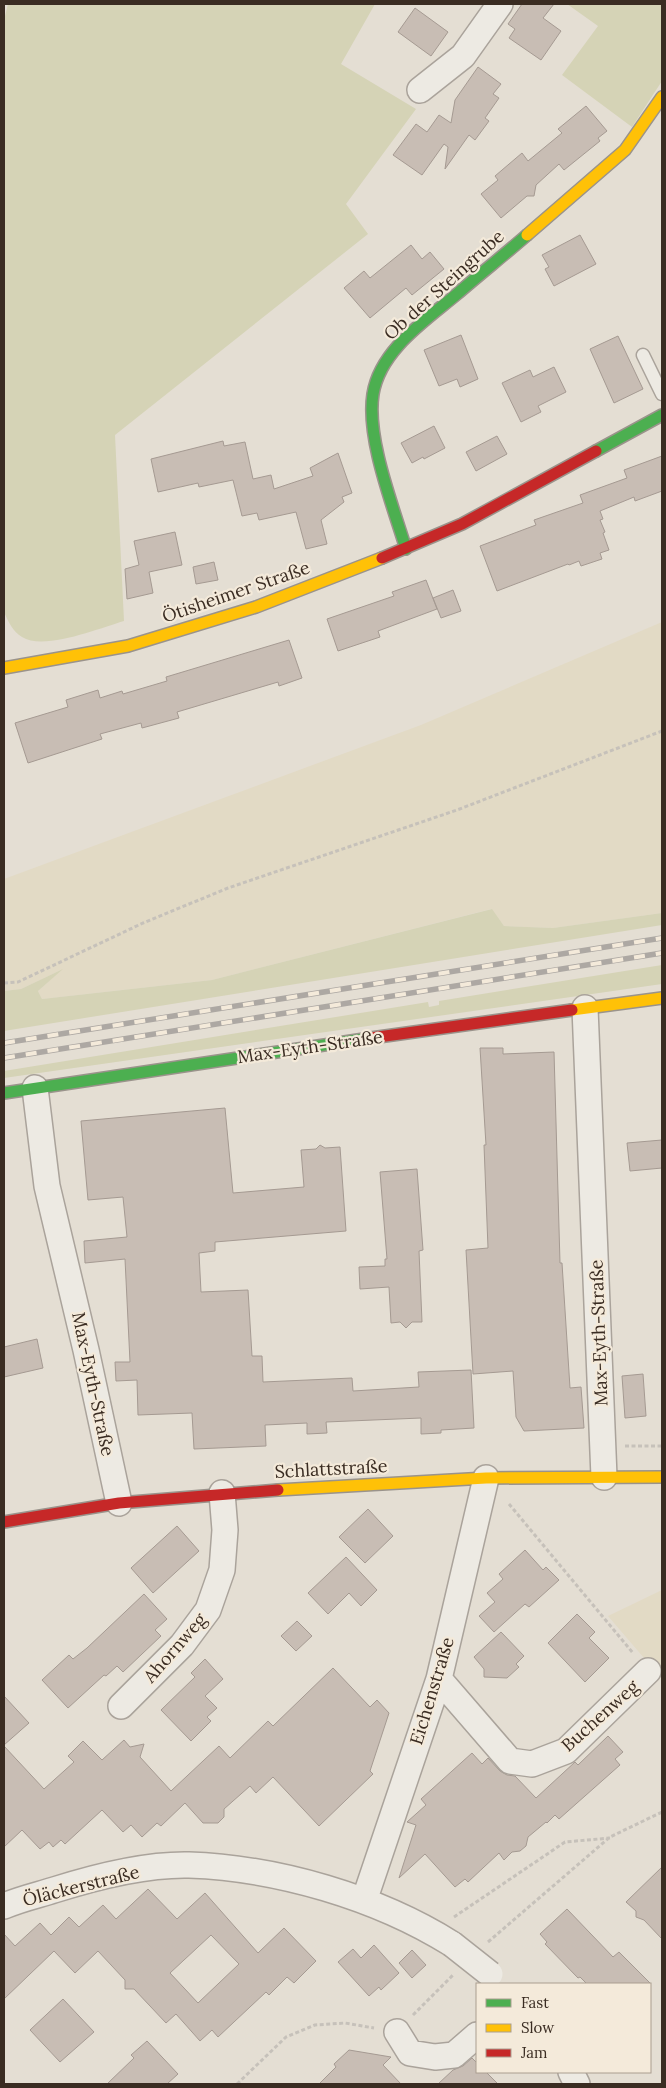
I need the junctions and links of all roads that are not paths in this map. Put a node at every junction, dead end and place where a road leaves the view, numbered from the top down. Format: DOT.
graph roads {
  1 [pos="500,4"];
  2 [pos="420,90"];
  3 [pos="662,97"];
  4 [pos="643,355"];
  5 [pos="662,394"];
  6 [pos="662,416"];
  7 [pos="406,549"];
  8 [pos="9,667"];
  9 [pos="662,998"];
  10 [pos="585,1008"];
  11 [pos="35,1088"];
  12 [pos="4,1093"];
  13 [pos="604,1477"];
  14 [pos="662,1477"];
  15 [pos="486,1478"];
  16 [pos="222,1493"];
  17 [pos="118,1502"];
  18 [pos="4,1522"];
  19 [pos="648,1671"];
  20 [pos="439,1679"];
  21 [pos="122,1706"];
  22 [pos="364,1901"];
  23 [pos="4,1906"];
  24 [pos="495,1979"];
  25 [pos="397,2032"];
  26 [pos="476,2036"];
  1 -- 2 [label="street"];
  3 -- 7 [label="street, Ob der Steingrube"];
  4 -- 5 [label="lane"];
  6 -- 7 [label="street, Ötisheimer Straße"];
  7 -- 8 [label="street, Ötisheimer Straße"];
  9 -- 10 [label="street, Max-Eyth-Straße"];
  10 -- 11 [label="street, Max-Eyth-Straße"];
  10 -- 13 [label="street, Max-Eyth-Straße"];
  11 -- 12 [label="street, Max-Eyth-Straße"];
  11 -- 17 [label="street, Max-Eyth-Straße"];
  13 -- 14 [label="street, Schlattstraße"];
  13 -- 15 [label="street, Schlattstraße"];
  15 -- 16 [label="street, Schlattstraße"];
  15 -- 20 [label="street, Eichenstraße"];
  16 -- 17 [label="street, Schlattstraße"];
  16 -- 21 [label="street, Ahornweg"];
  17 -- 18 [label="street, Schlattstraße"];
  19 -- 20 [label="street, Buchenweg"];
  20 -- 22 [label="street, Eichenstraße"];
  22 -- 23 [label="street, Öläckerstraße"];
  22 -- 24 [label="street, Öläckerstraße, bridge"];
  25 -- 26 [label="street"];
}
